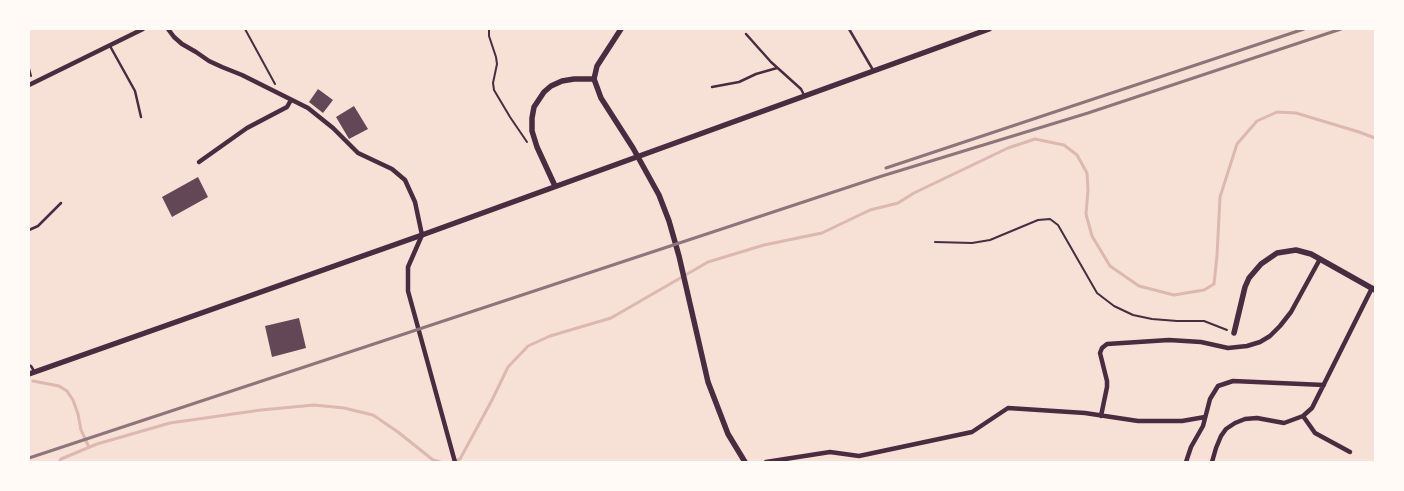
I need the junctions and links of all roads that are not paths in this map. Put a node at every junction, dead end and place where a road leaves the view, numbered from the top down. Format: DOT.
graph roads {
  1 [pos="143,29"];
  2 [pos="168,29"];
  3 [pos="621,29"];
  4 [pos="850,29"];
  5 [pos="989,29"];
  6 [pos="746,34"];
  7 [pos="110,46"];
  8 [pos="777,68"];
  9 [pos="873,70"];
  10 [pos="594,79"];
  11 [pos="29,85"];
  12 [pos="712,87"];
  13 [pos="804,95"];
  14 [pos="291,100"];
  15 [pos="141,117"];
  16 [pos="199,162"];
  17 [pos="555,186"];
  18 [pos="61,203"];
  19 [pos="29,230"];
  20 [pos="422,235"];
  21 [pos="1320,259"];
  22 [pos="1374,289"];
  23 [pos="1234,333"];
  24 [pos="29,365"];
  25 [pos="32,373"];
  26 [pos="1324,385"];
  27 [pos="1101,416"];
  28 [pos="1303,416"];
  29 [pos="1204,417"];
  30 [pos="1350,452"];
  31 [pos="454,462"];
  32 [pos="745,462"];
  33 [pos="766,462"];
  34 [pos="1186,462"];
  35 [pos="1212,462"];
  1 -- 7 [label="street"];
  2 -- 14 [label="street"];
  3 -- 10 [label="street"];
  4 -- 9 [label="lane"];
  5 -- 9 [label="street"];
  6 -- 8 [label="lane"];
  7 -- 11 [label="street"];
  7 -- 15 [label="lane"];
  8 -- 12 [label="lane"];
  8 -- 13 [label="lane"];
  9 -- 13 [label="street"];
  10 -- 17 [label="street"];
  10 -- 32 [label="street"];
  13 -- 17 [label="street"];
  14 -- 16 [label="street"];
  14 -- 20 [label="street"];
  17 -- 20 [label="street"];
  18 -- 19 [label="lane"];
  20 -- 25 [label="street"];
  20 -- 31 [label="street"];
  21 -- 22 [label="street"];
  21 -- 23 [label="street"];
  21 -- 27 [label="street"];
  22 -- 26 [label="street"];
  24 -- 25 [label="lane"];
  26 -- 28 [label="street"];
  26 -- 29 [label="street"];
  27 -- 29 [label="street"];
  27 -- 33 [label="street"];
  28 -- 30 [label="street"];
  28 -- 35 [label="street"];
  29 -- 34 [label="street"];
}
